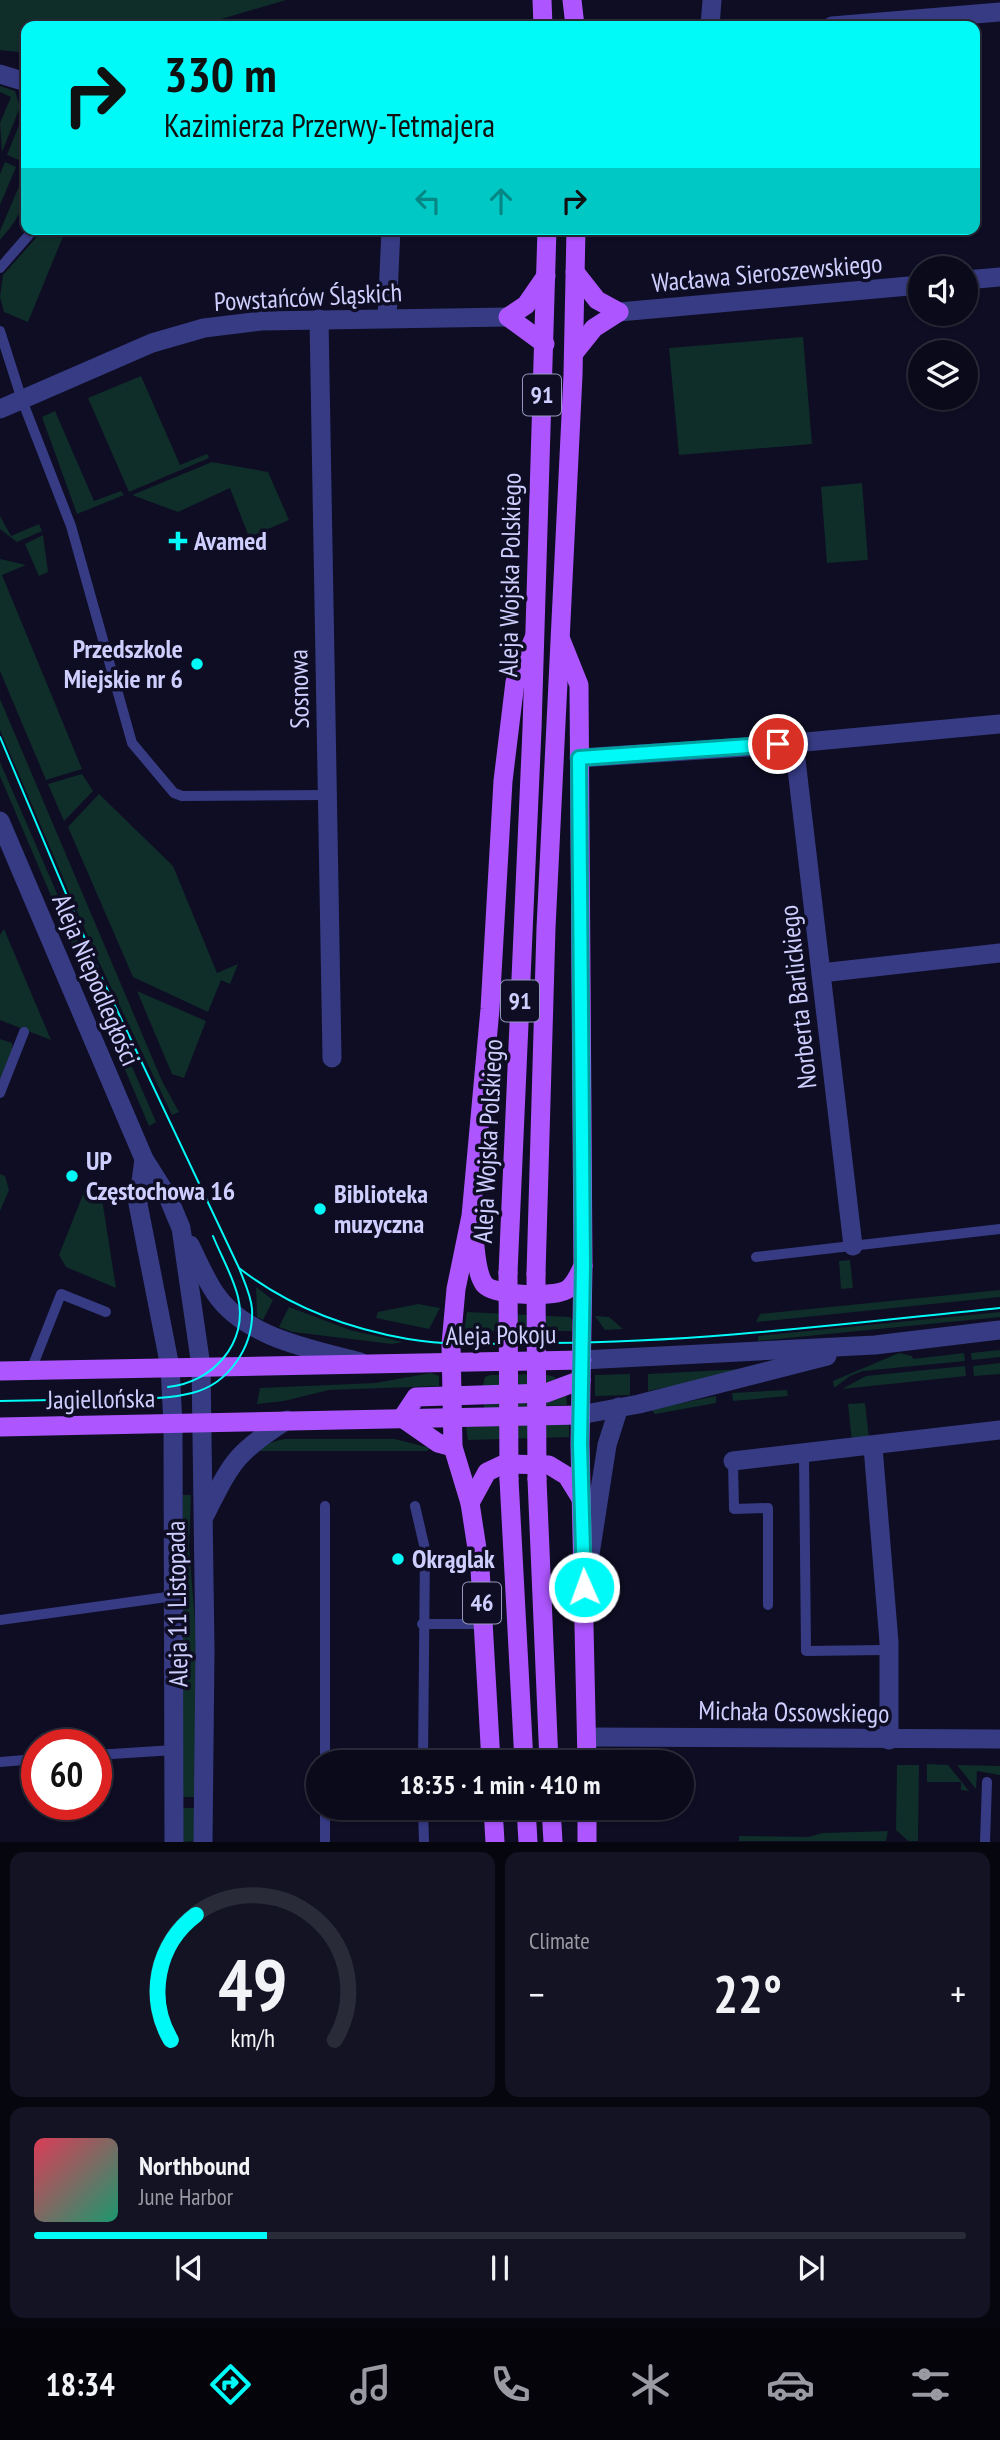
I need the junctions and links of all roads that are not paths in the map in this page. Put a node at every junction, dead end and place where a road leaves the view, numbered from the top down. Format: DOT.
graph roads {
  1 [pos="542,0"];
  2 [pos="572,0"];
  3 [pos="712,0"];
  4 [pos="1000,12"];
  5 [pos="543,21"];
  6 [pos="574,21"];
  7 [pos="710,21"];
  8 [pos="892,21"];
  9 [pos="0,74"];
  10 [pos="21,80"];
  11 [pos="29,235"];
  12 [pos="391,235"];
  13 [pos="547,235"];
  14 [pos="576,235"];
  15 [pos="0,268"];
  16 [pos="575,272"];
  17 [pos="546,275"];
  18 [pos="1000,277"];
  19 [pos="978,279"];
  20 [pos="908,286"];
  21 [pos="619,312"];
  22 [pos="508,317"];
  23 [pos="387,318"];
  24 [pos="319,319"];
  25 [pos="0,331"];
  26 [pos="545,344"];
  27 [pos="574,353"];
  28 [pos="22,400"];
  29 [pos="0,409"];
  30 [pos="534,638"];
  31 [pos="561,640"];
  32 [pos="1000,724"];
  33 [pos="794,743"];
  34 [pos="579,758"];
  35 [pos="327,795"];
  36 [pos="0,821"];
  37 [pos="1000,953"];
  38 [pos="821,973"];
  39 [pos="24,1032"];
  40 [pos="331,1058"];
  41 [pos="0,1093"];
  42 [pos="144,1159"];
  43 [pos="471,1216"];
  44 [pos="181,1228"];
  45 [pos="1000,1228"];
  46 [pos="853,1246"];
  47 [pos="756,1257"];
  48 [pos="583,1265"];
  49 [pos="106,1312"];
  50 [pos="1000,1330"];
  51 [pos="875,1345"];
  52 [pos="450,1362"];
  53 [pos="370,1364"];
  54 [pos="201,1366"];
  55 [pos="170,1367"];
  56 [pos="31,1370"];
  57 [pos="581,1370"];
  58 [pos="0,1371"];
  59 [pos="450,1396"];
  60 [pos="619,1407"];
  61 [pos="580,1415"];
  62 [pos="402,1418"];
  63 [pos="451,1419"];
  64 [pos="287,1420"];
  65 [pos="203,1423"];
  66 [pos="173,1424"];
  67 [pos="0,1427"];
  68 [pos="1000,1430"];
  69 [pos="453,1447"];
  70 [pos="873,1447"];
  71 [pos="804,1454"];
  72 [pos="733,1461"];
  73 [pos="581,1498"];
  74 [pos="470,1503"];
  75 [pos="326,1506"];
  76 [pos="415,1506"];
  77 [pos="203,1519"];
  78 [pos="584,1587"];
  79 [pos="174,1597"];
  80 [pos="768,1605"];
  81 [pos="0,1620"];
  82 [pos="422,1624"];
  83 [pos="484,1624"];
  84 [pos="884,1650"];
  85 [pos="587,1737"];
  86 [pos="1000,1739"];
  87 [pos="888,1740"];
  88 [pos="174,1749"];
  89 [pos="325,1750"];
  90 [pos="423,1750"];
  91 [pos="490,1750"];
  92 [pos="523,1750"];
  93 [pos="548,1750"];
  94 [pos="587,1750"];
  95 [pos="112,1754"];
  96 [pos="21,1760"];
  97 [pos="0,1762"];
  98 [pos="987,1782"];
  99 [pos="325,1820"];
  100 [pos="423,1820"];
  101 [pos="494,1820"];
  102 [pos="527,1820"];
  103 [pos="552,1820"];
  104 [pos="587,1820"];
  105 [pos="174,1842"];
  106 [pos="203,1842"];
  107 [pos="325,1842"];
  108 [pos="424,1842"];
  109 [pos="495,1842"];
  110 [pos="528,1842"];
  111 [pos="553,1842"];
  112 [pos="587,1842"];
  113 [pos="985,1842"];
  1 -- 5 [label="main road"];
  2 -- 6 [label="main road"];
  3 -- 7 [label="street"];
  4 -- 8 [label="street"];
  9 -- 10 [label="street"];
  11 -- 15 [label="lane"];
  12 -- 23 [label="street"];
  13 -- 17 [label="main road, Aleja Wojska Polskiego / 91"];
  14 -- 16 [label="main road, Aleja Wojska Polskiego / 91"];
  16 -- 21 [label="main road"];
  16 -- 27 [label="main road, Aleja Wojska Polskiego / 91"];
  17 -- 22 [label="main road"];
  17 -- 26 [label="main road, Aleja Wojska Polskiego / 91"];
  18 -- 19 [label="street"];
  20 -- 21 [label="street, Wacława Sieroszewskiego"];
  21 -- 27 [label="main road"];
  22 -- 23 [label="street, Powstańców Śląskich"];
  22 -- 26 [label="main road"];
  23 -- 24 [label="street, Powstańców Śląskich"];
  24 -- 28 [label="street, Powstańców Śląskich"];
  24 -- 35 [label="street, Sosnowa"];
  25 -- 28 [label="lane"];
  26 -- 30 [label="main road, Aleja Wojska Polskiego / 91"];
  27 -- 31 [label="main road, Aleja Wojska Polskiego / 91"];
  28 -- 29 [label="street, Powstańców Śląskich"];
  28 -- 35 [label="lane"];
  30 -- 43 [label="main road"];
  30 -- 92 [label="main road, Aleja Wojska Polskiego / 91, bridge"];
  31 -- 34 [label="main road"];
  31 -- 93 [label="main road, Aleja Wojska Polskiego / 91, bridge"];
  32 -- 33 [label="street"];
  33 -- 34 [label="street"];
  33 -- 38 [label="street, Norberta Barlickiego"];
  34 -- 48 [label="main road"];
  35 -- 40 [label="street, Sosnowa"];
  36 -- 42 [label="street, Aleja Niepodległości"];
  37 -- 38 [label="street"];
  38 -- 46 [label="street, Norberta Barlickiego"];
  39 -- 41 [label="lane"];
  42 -- 44 [label="street, Aleja Niepodległości"];
  42 -- 55 [label="street"];
  43 -- 48 [label="main road"];
  43 -- 52 [label="main road"];
  44 -- 53 [label="street"];
  44 -- 54 [label="street, Aleja Niepodległości"];
  45 -- 46 [label="lane"];
  46 -- 47 [label="lane"];
  48 -- 57 [label="main road"];
  49 -- 56 [label="lane"];
  50 -- 51 [label="street, Aleja Pokoju"];
  51 -- 57 [label="street, Aleja Pokoju"];
  51 -- 60 [label="street, Aleja Pokoju"];
  52 -- 53 [label="main road, Aleja Pokoju"];
  52 -- 57 [label="main road, Aleja Pokoju"];
  52 -- 59 [label="main road"];
  53 -- 54 [label="main road, Aleja Pokoju"];
  54 -- 55 [label="main road, Aleja Pokoju"];
  54 -- 65 [label="street, Aleja 11 Listopada"];
  55 -- 56 [label="main road, Jagiellońska"];
  55 -- 66 [label="street"];
  56 -- 58 [label="main road, Jagiellońska"];
  57 -- 59 [label="main road"];
  57 -- 61 [label="main road"];
  59 -- 62 [label="main road"];
  59 -- 63 [label="main road"];
  60 -- 61 [label="street, Aleja Pokoju"];
  60 -- 78 [label="street"];
  61 -- 63 [label="main road, Aleja Pokoju"];
  61 -- 73 [label="main road"];
  62 -- 63 [label="main road, Aleja Pokoju"];
  62 -- 64 [label="main road, Aleja Pokoju"];
  62 -- 69 [label="main road"];
  63 -- 69 [label="main road"];
  64 -- 65 [label="main road, Aleja Pokoju"];
  64 -- 77 [label="street"];
  65 -- 66 [label="main road, Jagiellońska"];
  65 -- 77 [label="street, Aleja 11 Listopada"];
  66 -- 67 [label="main road, Jagiellońska"];
  66 -- 79 [label="street, Aleja 11 Listopada"];
  68 -- 70 [label="street"];
  69 -- 74 [label="main road, 46"];
  70 -- 71 [label="street"];
  70 -- 87 [label="street"];
  71 -- 72 [label="street"];
  71 -- 84 [label="lane"];
  72 -- 80 [label="lane"];
  73 -- 74 [label="main road"];
  73 -- 78 [label="main road"];
  74 -- 83 [label="main road, 46"];
  75 -- 89 [label="lane"];
  76 -- 82 [label="lane"];
  77 -- 106 [label="street, Aleja 11 Listopada"];
  78 -- 85 [label="main road"];
  79 -- 81 [label="lane"];
  79 -- 88 [label="street, Aleja 11 Listopada"];
  82 -- 83 [label="lane"];
  82 -- 90 [label="lane"];
  83 -- 91 [label="main road, 46"];
  85 -- 87 [label="street, Michała Ossowskiego"];
  85 -- 94 [label="main road"];
  86 -- 87 [label="street, Michała Ossowskiego"];
  88 -- 95 [label="lane"];
  88 -- 105 [label="street, Aleja 11 Listopada"];
  96 -- 97 [label="lane"];
  98 -- 113 [label="lane"];
  99 -- 107 [label="lane"];
  100 -- 108 [label="lane"];
  101 -- 109 [label="main road"];
  102 -- 110 [label="main road"];
  103 -- 111 [label="main road"];
  104 -- 112 [label="main road"];
}
